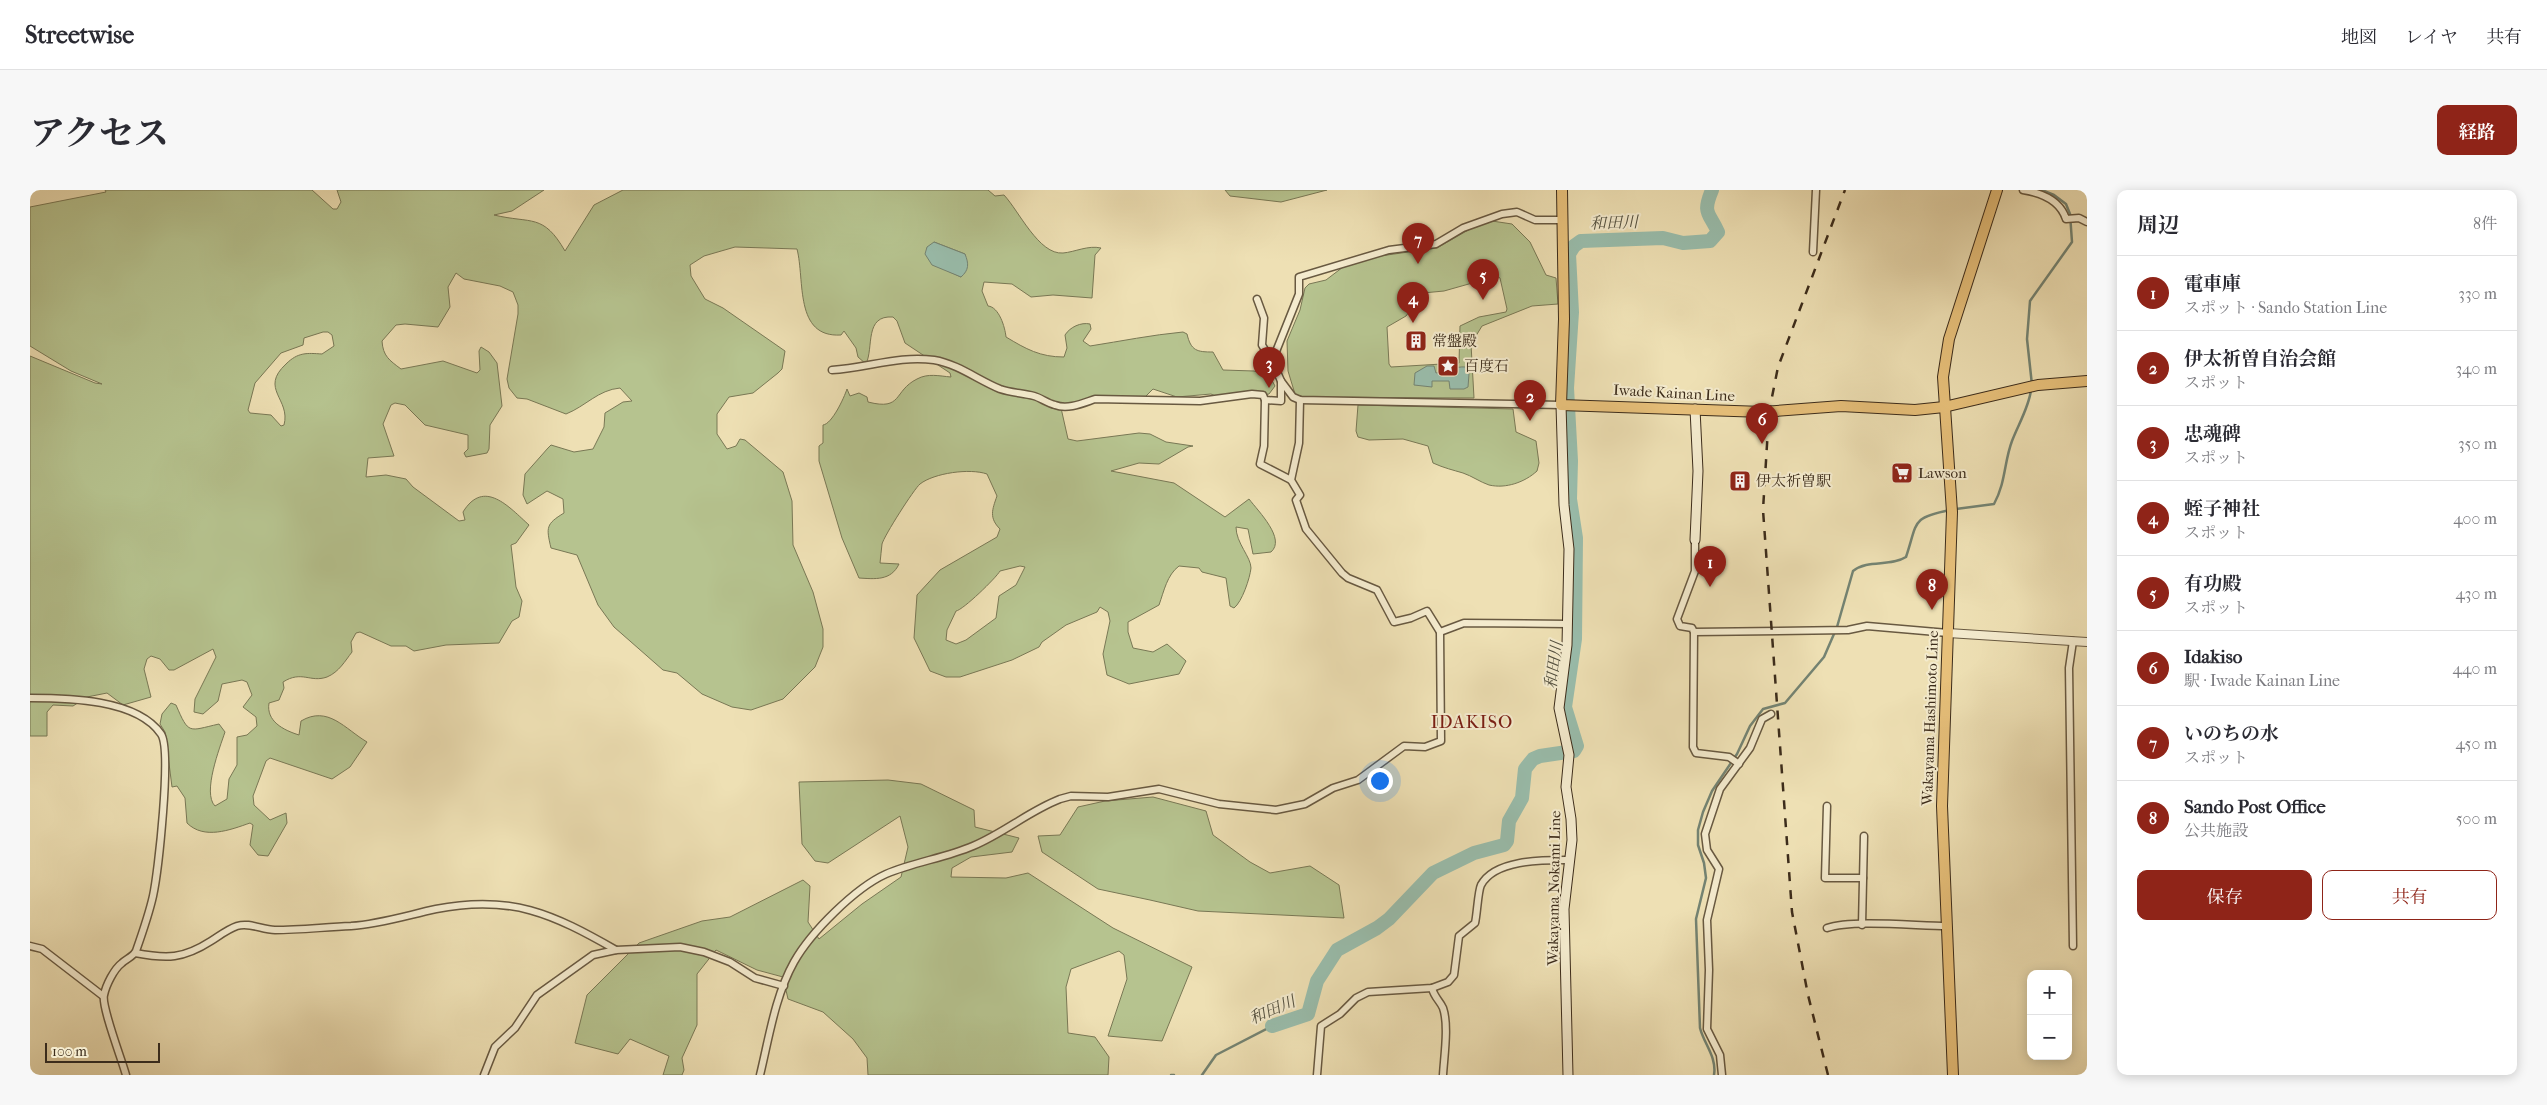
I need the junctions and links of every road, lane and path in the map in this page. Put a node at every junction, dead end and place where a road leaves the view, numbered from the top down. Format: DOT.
graph roads {
  1 [pos="1562,190"];
  2 [pos="1816,190"];
  3 [pos="1997,190"];
  4 [pos="2023,190"];
  5 [pos="1562,220"];
  6 [pos="2087,222"];
  7 [pos="1814,252"];
  8 [pos="1256,299"];
  9 [pos="1274,364"];
  10 [pos="832,370"];
  11 [pos="1281,381"];
  12 [pos="2087,382"];
  13 [pos="1265,400"];
  14 [pos="1300,400"];
  15 [pos="1566,405"];
  16 [pos="1944,407"];
  17 [pos="1694,409"];
  18 [pos="1291,480"];
  19 [pos="1695,540"];
  20 [pos="1568,624"];
  21 [pos="1440,632"];
  22 [pos="1694,632"];
  23 [pos="1948,633"];
  24 [pos="2073,641"];
  25 [pos="2087,642"];
  26 [pos="30,698"];
  27 [pos="1771,714"];
  28 [pos="1739,764"];
  29 [pos="1827,806"];
  30 [pos="1864,836"];
  31 [pos="1569,860"];
  32 [pos="1863,878"];
  33 [pos="1862,925"];
  34 [pos="1947,926"];
  35 [pos="1827,928"];
  36 [pos="30,946"];
  37 [pos="2073,946"];
  38 [pos="616,950"];
  39 [pos="135,953"];
  40 [pos="784,986"];
  41 [pos="1432,988"];
  42 [pos="103,996"];
  43 [pos="126,1075"];
  44 [pos="484,1075"];
  45 [pos="760,1075"];
  46 [pos="1317,1075"];
  47 [pos="1443,1075"];
  48 [pos="1568,1075"];
  49 [pos="1722,1075"];
  50 [pos="1953,1075"];
  1 -- 5 [label="main road"];
  2 -- 7 [label="street"];
  3 -- 16 [label="main road, Wakayama Hashimoto Line"];
  4 -- 6 [label="street"];
  5 -- 9 [label="street"];
  5 -- 15 [label="main road"];
  8 -- 9 [label="street"];
  9 -- 11 [label="street"];
  10 -- 13 [label="street"];
  11 -- 13 [label="street"];
  11 -- 14 [label="street"];
  12 -- 16 [label="main road, Iwade Kainan Line"];
  13 -- 18 [label="street"];
  14 -- 15 [label="street"];
  14 -- 18 [label="street"];
  15 -- 17 [label="main road, Iwade Kainan Line"];
  15 -- 20 [label="main road, Wakayama Nokami Line"];
  16 -- 17 [label="main road, Iwade Kainan Line"];
  16 -- 23 [label="main road, Wakayama Hashimoto Line"];
  17 -- 19 [label="main road"];
  18 -- 21 [label="street"];
  19 -- 22 [label="street"];
  20 -- 21 [label="street"];
  20 -- 31 [label="main road, Wakayama Nokami Line"];
  21 -- 40 [label="street"];
  22 -- 23 [label="street"];
  22 -- 28 [label="street"];
  23 -- 24 [label="street"];
  23 -- 34 [label="main road, Wakayama Hashimoto Line"];
  24 -- 25 [label="street"];
  24 -- 37 [label="street"];
  26 -- 39 [label="street"];
  27 -- 28 [label="street"];
  28 -- 49 [label="street"];
  29 -- 32 [label="street"];
  30 -- 32 [label="street"];
  31 -- 41 [label="street"];
  31 -- 48 [label="main road, Wakayama Nokami Line"];
  32 -- 33 [label="street"];
  33 -- 34 [label="street"];
  33 -- 35 [label="street"];
  34 -- 50 [label="main road, Wakayama Hashimoto Line"];
  36 -- 42 [label="street"];
  38 -- 39 [label="street"];
  38 -- 40 [label="street"];
  38 -- 44 [label="street"];
  39 -- 42 [label="street"];
  40 -- 45 [label="street"];
  41 -- 46 [label="street"];
  41 -- 47 [label="street"];
  42 -- 43 [label="street"];
}
